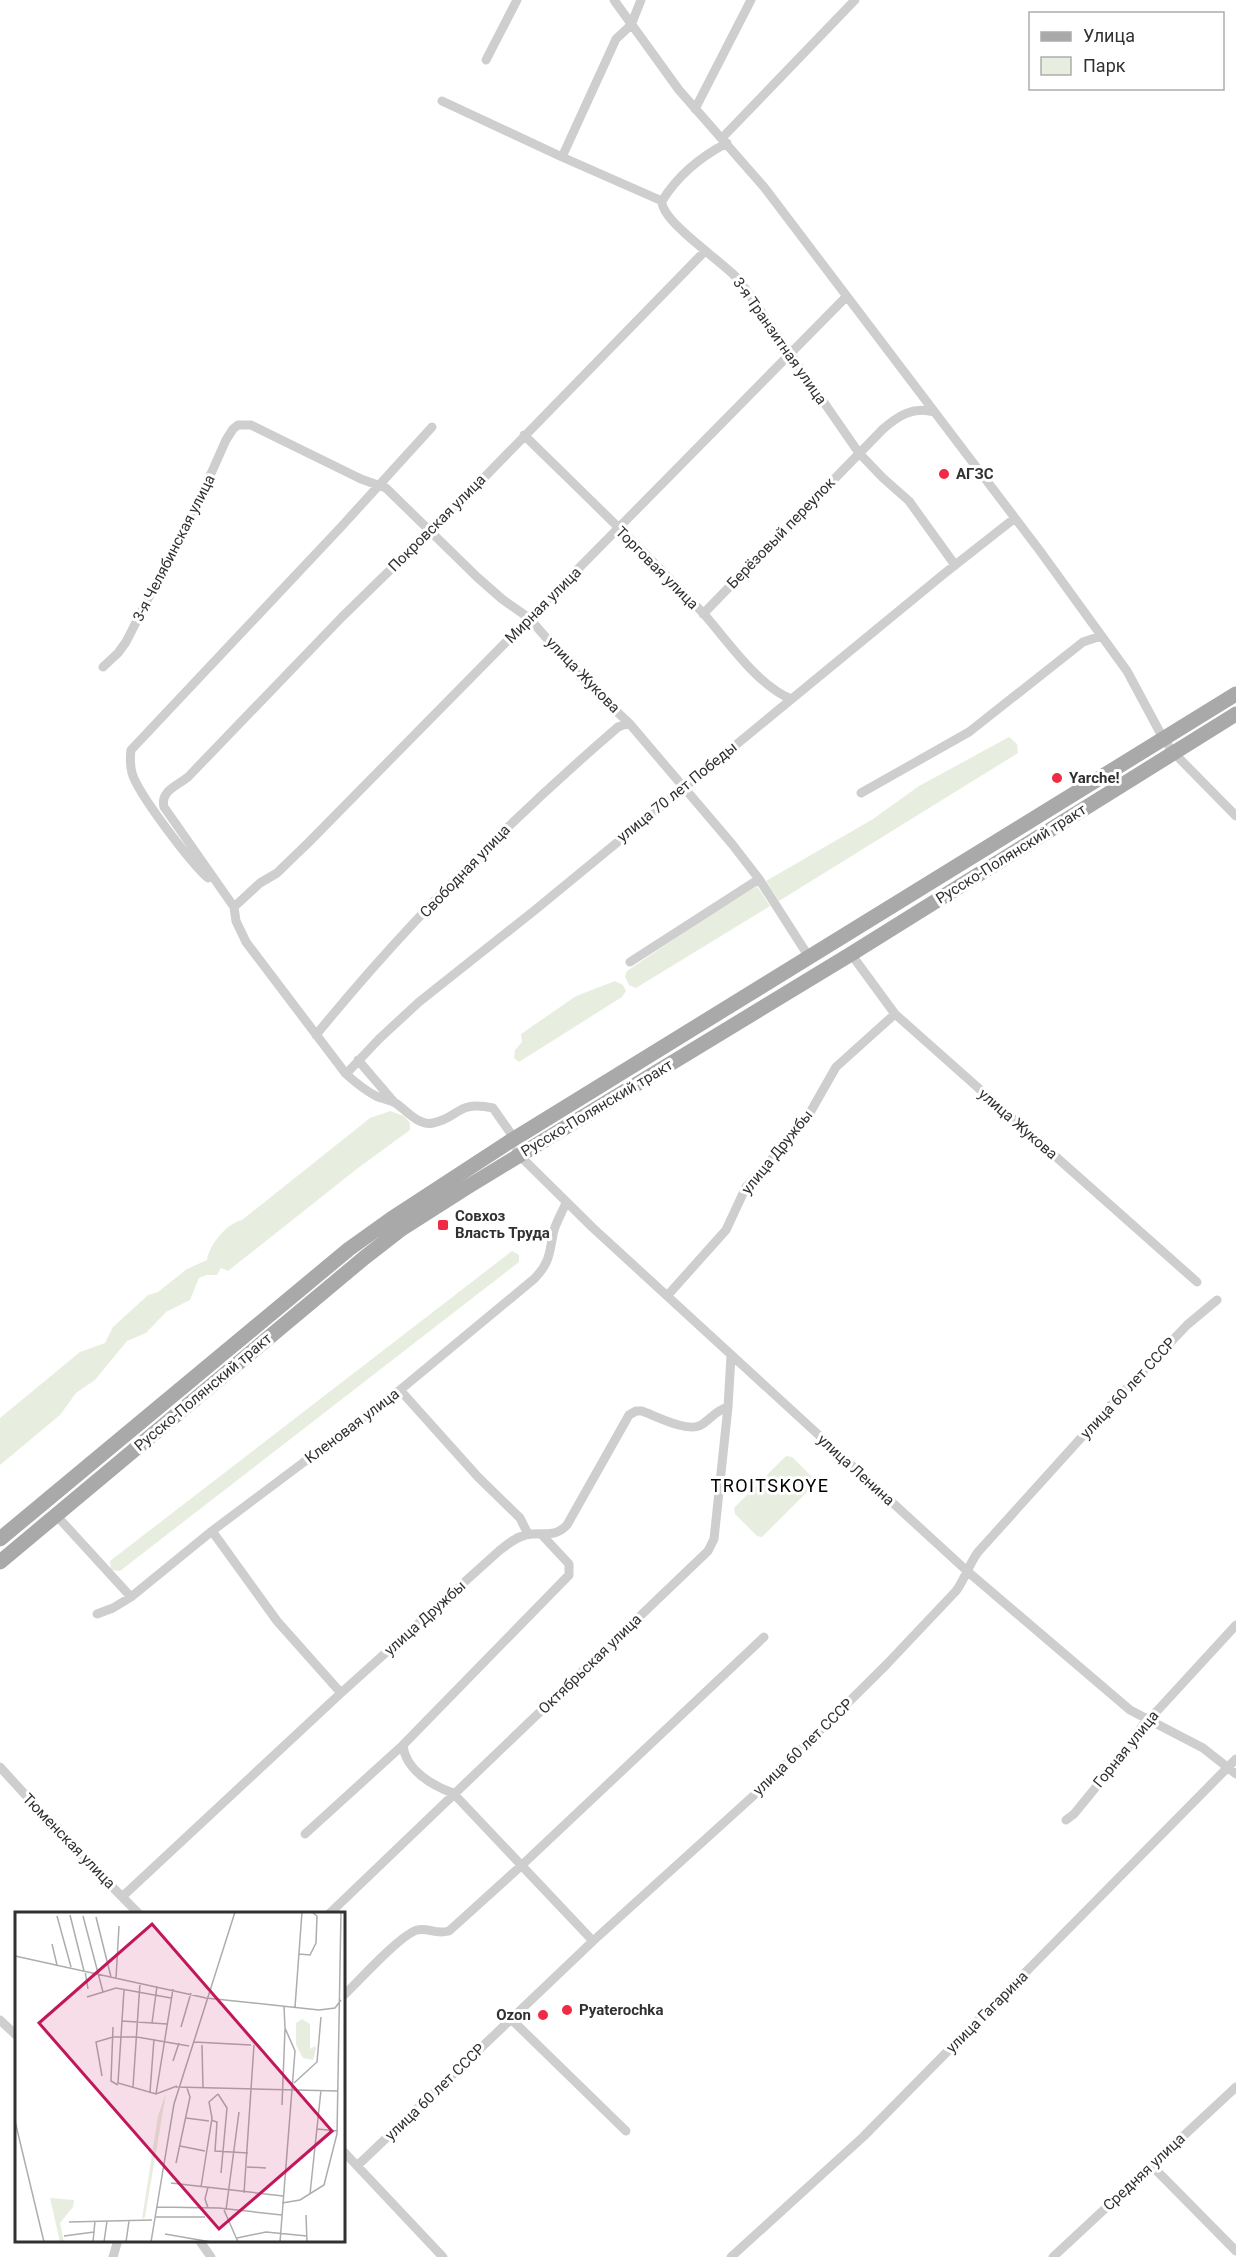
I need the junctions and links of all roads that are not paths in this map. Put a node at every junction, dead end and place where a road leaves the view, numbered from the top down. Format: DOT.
graph roads {
  1 [pos="517,0"];
  2 [pos="614,0"];
  3 [pos="641,0"];
  4 [pos="751,0"];
  5 [pos="855,0"];
  6 [pos="631,24"];
  7 [pos="486,60"];
  8 [pos="442,100"];
  9 [pos="695,110"];
  10 [pos="725,141"];
  11 [pos="562,157"];
  12 [pos="662,201"];
  13 [pos="705,251"];
  14 [pos="846,297"];
  15 [pos="789,355"];
  16 [pos="934,412"];
  17 [pos="238,425"];
  18 [pos="432,427"];
  19 [pos="524,435"];
  20 [pos="859,453"];
  21 [pos="380,485"];
  22 [pos="1015,518"];
  23 [pos="618,529"];
  24 [pos="431,530"];
  25 [pos="955,565"];
  26 [pos="703,614"];
  27 [pos="530,618"];
  28 [pos="1101,636"];
  29 [pos="103,667"];
  30 [pos="1236,694"];
  31 [pos="790,699"];
  32 [pos="1236,714"];
  33 [pos="628,723"];
  34 [pos="1163,738"];
  35 [pos="1173,752"];
  36 [pos="684,787"];
  37 [pos="861,793"];
  38 [pos="1236,816"];
  39 [pos="759,879"];
  40 [pos="221,890"];
  41 [pos="234,907"];
  42 [pos="851,954"];
  43 [pos="809,957"];
  44 [pos="630,962"];
  45 [pos="895,1014"];
  46 [pos="316,1035"];
  47 [pos="358,1060"];
  48 [pos="346,1074"];
  49 [pos="395,1102"];
  50 [pos="511,1140"];
  51 [pos="519,1155"];
  52 [pos="566,1203"];
  53 [pos="1197,1282"];
  54 [pos="667,1296"];
  55 [pos="1217,1300"];
  56 [pos="731,1356"];
  57 [pos="400,1390"];
  58 [pos="728,1407"];
  59 [pos="56,1515"];
  60 [pos="212,1531"];
  61 [pos="528,1534"];
  62 [pos="542,1535"];
  63 [pos="0,1539"];
  64 [pos="0,1562"];
  65 [pos="967,1571"];
  66 [pos="130,1597"];
  67 [pos="97,1614"];
  68 [pos="1236,1625"];
  69 [pos="764,1637"];
  70 [pos="341,1694"];
  71 [pos="1130,1710"];
  72 [pos="1147,1719"];
  73 [pos="1133,1742"];
  74 [pos="403,1745"];
  75 [pos="1233,1763"];
  76 [pos="0,1767"];
  77 [pos="1236,1774"];
  78 [pos="453,1793"];
  79 [pos="1066,1820"];
  80 [pos="305,1834"];
  81 [pos="522,1865"];
  82 [pos="123,1896"];
  83 [pos="137,1912"];
  84 [pos="331,1912"];
  85 [pos="593,1941"];
  86 [pos="345,1994"];
  87 [pos="511,2019"];
  88 [pos="0,2020"];
  89 [pos="15,2034"];
  90 [pos="1236,2087"];
  91 [pos="627,2131"];
  92 [pos="345,2153"];
  93 [pos="1151,2165"];
  94 [pos="357,2166"];
  95 [pos="118,2242"];
  96 [pos="200,2242"];
  97 [pos="1236,2252"];
  98 [pos="112,2257"];
  99 [pos="211,2257"];
  100 [pos="443,2257"];
  101 [pos="731,2257"];
  102 [pos="1053,2257"];
  1 -- 7 [label="street"];
  2 -- 6 [label="street"];
  3 -- 6 [label="street"];
  4 -- 9 [label="street"];
  5 -- 10 [label="street"];
  6 -- 9 [label="street"];
  6 -- 11 [label="street"];
  8 -- 11 [label="street"];
  9 -- 10 [label="street"];
  10 -- 12 [label="street"];
  10 -- 14 [label="street"];
  11 -- 12 [label="street"];
  12 -- 13 [label="street, 3-я Транзитная улица"];
  13 -- 15 [label="street, 3-я Транзитная улица"];
  13 -- 19 [label="street, Покровская улица"];
  14 -- 15 [label="street, Мирная улица"];
  14 -- 16 [label="street"];
  15 -- 20 [label="street, 3-я Транзитная улица"];
  15 -- 23 [label="street, Мирная улица"];
  16 -- 20 [label="street, Берёзовый переулок"];
  16 -- 22 [label="street"];
  17 -- 21 [label="street, улица Жукова"];
  17 -- 29 [label="street, 3-я Челябинская улица"];
  18 -- 21 [label="street"];
  19 -- 23 [label="street, Торговая улица"];
  19 -- 24 [label="street, Покровская улица"];
  20 -- 25 [label="street, 3-я Транзитная улица"];
  20 -- 26 [label="street, Берёзовый переулок"];
  21 -- 24 [label="street, улица Жукова"];
  21 -- 40 [label="street"];
  22 -- 25 [label="street, улица 70 лет Победы"];
  22 -- 28 [label="street"];
  23 -- 26 [label="street, Торговая улица"];
  23 -- 27 [label="street, Мирная улица"];
  24 -- 27 [label="street, улица Жукова"];
  24 -- 40 [label="street, Покровская улица"];
  25 -- 31 [label="street, улица 70 лет Победы"];
  26 -- 31 [label="street, Торговая улица"];
  27 -- 33 [label="street, улица Жукова"];
  27 -- 41 [label="street, Мирная улица"];
  28 -- 34 [label="street"];
  28 -- 37 [label="street"];
  30 -- 34 [label="main road, Русско-Полянский тракт"];
  31 -- 36 [label="street, улица 70 лет Победы"];
  32 -- 35 [label="main road, Русско-Полянский тракт"];
  33 -- 36 [label="street, улица Жукова"];
  33 -- 46 [label="street, Свободная улица"];
  34 -- 35 [label="street"];
  34 -- 43 [label="main road, Русско-Полянский тракт"];
  35 -- 38 [label="street"];
  35 -- 42 [label="main road, Русско-Полянский тракт"];
  36 -- 39 [label="street, улица Жукова"];
  36 -- 47 [label="street, улица 70 лет Победы"];
  39 -- 43 [label="street, улица Жукова"];
  39 -- 44 [label="street"];
  40 -- 41 [label="street"];
  41 -- 46 [label="street"];
  42 -- 45 [label="street, улица Жукова"];
  42 -- 51 [label="main road, Русско-Полянский тракт"];
  43 -- 50 [label="main road, Русско-Полянский тракт"];
  45 -- 53 [label="street, улица Жукова"];
  45 -- 54 [label="street, улица Дружбы"];
  46 -- 48 [label="street"];
  47 -- 48 [label="street, улица 70 лет Победы"];
  47 -- 49 [label="street"];
  48 -- 49 [label="street"];
  49 -- 50 [label="street, улица Ленина"];
  50 -- 51 [label="street, улица Ленина"];
  50 -- 63 [label="main road, Русско-Полянский тракт"];
  51 -- 52 [label="street, улица Ленина"];
  51 -- 59 [label="main road, Русско-Полянский тракт"];
  52 -- 54 [label="street, улица Ленина"];
  52 -- 57 [label="street, Кленовая улица"];
  54 -- 56 [label="street, улица Ленина"];
  55 -- 65 [label="street, улица 60 лет СССР"];
  56 -- 58 [label="street, Октябрьская улица"];
  56 -- 65 [label="street, улица Ленина"];
  57 -- 60 [label="street, Кленовая улица"];
  57 -- 61 [label="street"];
  58 -- 62 [label="street"];
  58 -- 78 [label="street, Октябрьская улица"];
  59 -- 64 [label="main road, Русско-Полянский тракт"];
  59 -- 66 [label="street"];
  60 -- 66 [label="street, Кленовая улица"];
  60 -- 70 [label="street"];
  61 -- 62 [label="street"];
  61 -- 70 [label="street, улица Дружбы"];
  62 -- 74 [label="street"];
  65 -- 71 [label="street, улица Ленина"];
  65 -- 85 [label="street, улица 60 лет СССР"];
  66 -- 67 [label="street, Кленовая улица"];
  68 -- 72 [label="street, Горная улица"];
  69 -- 81 [label="street"];
  70 -- 82 [label="street, улица Дружбы"];
  71 -- 72 [label="street, улица Ленина"];
  71 -- 73 [label="street"];
  72 -- 73 [label="street, Горная улица"];
  72 -- 75 [label="street, улица Ленина"];
  73 -- 79 [label="street, Горная улица"];
  74 -- 78 [label="street"];
  74 -- 80 [label="street"];
  75 -- 77 [label="street, улица Ленина"];
  75 -- 101 [label="street, улица Гагарина"];
  76 -- 82 [label="street, Тюменская улица"];
  78 -- 81 [label="street"];
  78 -- 84 [label="street, Октябрьская улица"];
  81 -- 85 [label="street"];
  81 -- 86 [label="street"];
  82 -- 83 [label="street, Тюменская улица"];
  85 -- 87 [label="street, улица 60 лет СССР"];
  87 -- 91 [label="street"];
  87 -- 94 [label="street, улица 60 лет СССР"];
  88 -- 89 [label="street"];
  90 -- 93 [label="street, Средняя улица"];
  92 -- 94 [label="street"];
  93 -- 97 [label="street"];
  93 -- 102 [label="street, Средняя улица"];
  94 -- 100 [label="street"];
  95 -- 98 [label="street"];
  96 -- 99 [label="street"];
}
